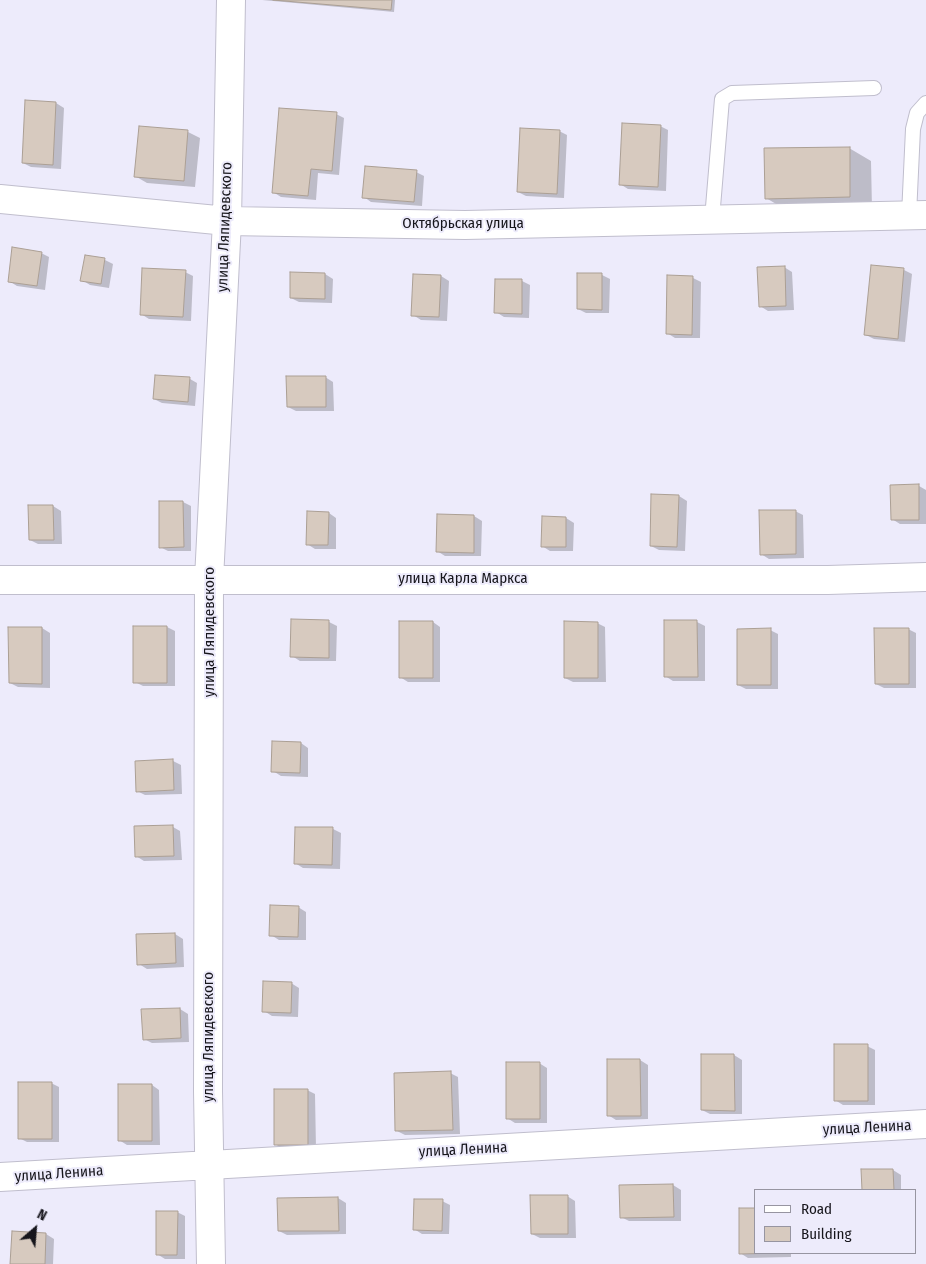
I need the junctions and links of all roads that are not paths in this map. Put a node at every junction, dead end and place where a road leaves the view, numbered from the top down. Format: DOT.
graph roads {
  1 [pos="231,0"];
  2 [pos="874,88"];
  3 [pos="926,103"];
  4 [pos="0,200"];
  5 [pos="918,215"];
  6 [pos="712,219"];
  7 [pos="227,221"];
  8 [pos="926,578"];
  9 [pos="209,579"];
  10 [pos="0,580"];
  11 [pos="926,1124"];
  12 [pos="210,1165"];
  13 [pos="0,1178"];
  14 [pos="211,1264"];
  1 -- 7 [label="street, улица Ляпидевского"];
  2 -- 6 [label="lane"];
  3 -- 5 [label="lane"];
  4 -- 7 [label="street, Октябрьская улица"];
  5 -- 6 [label="street, Октябрьская улица"];
  6 -- 7 [label="street, Октябрьская улица"];
  7 -- 9 [label="street, улица Ляпидевского"];
  8 -- 9 [label="street, улица Карла Маркса"];
  9 -- 10 [label="street, улица Карла Маркса"];
  9 -- 12 [label="street, улица Ляпидевского"];
  11 -- 12 [label="street, улица Ленина"];
  12 -- 13 [label="street, улица Ленина"];
  12 -- 14 [label="street, улица Ляпидевского"];
}
